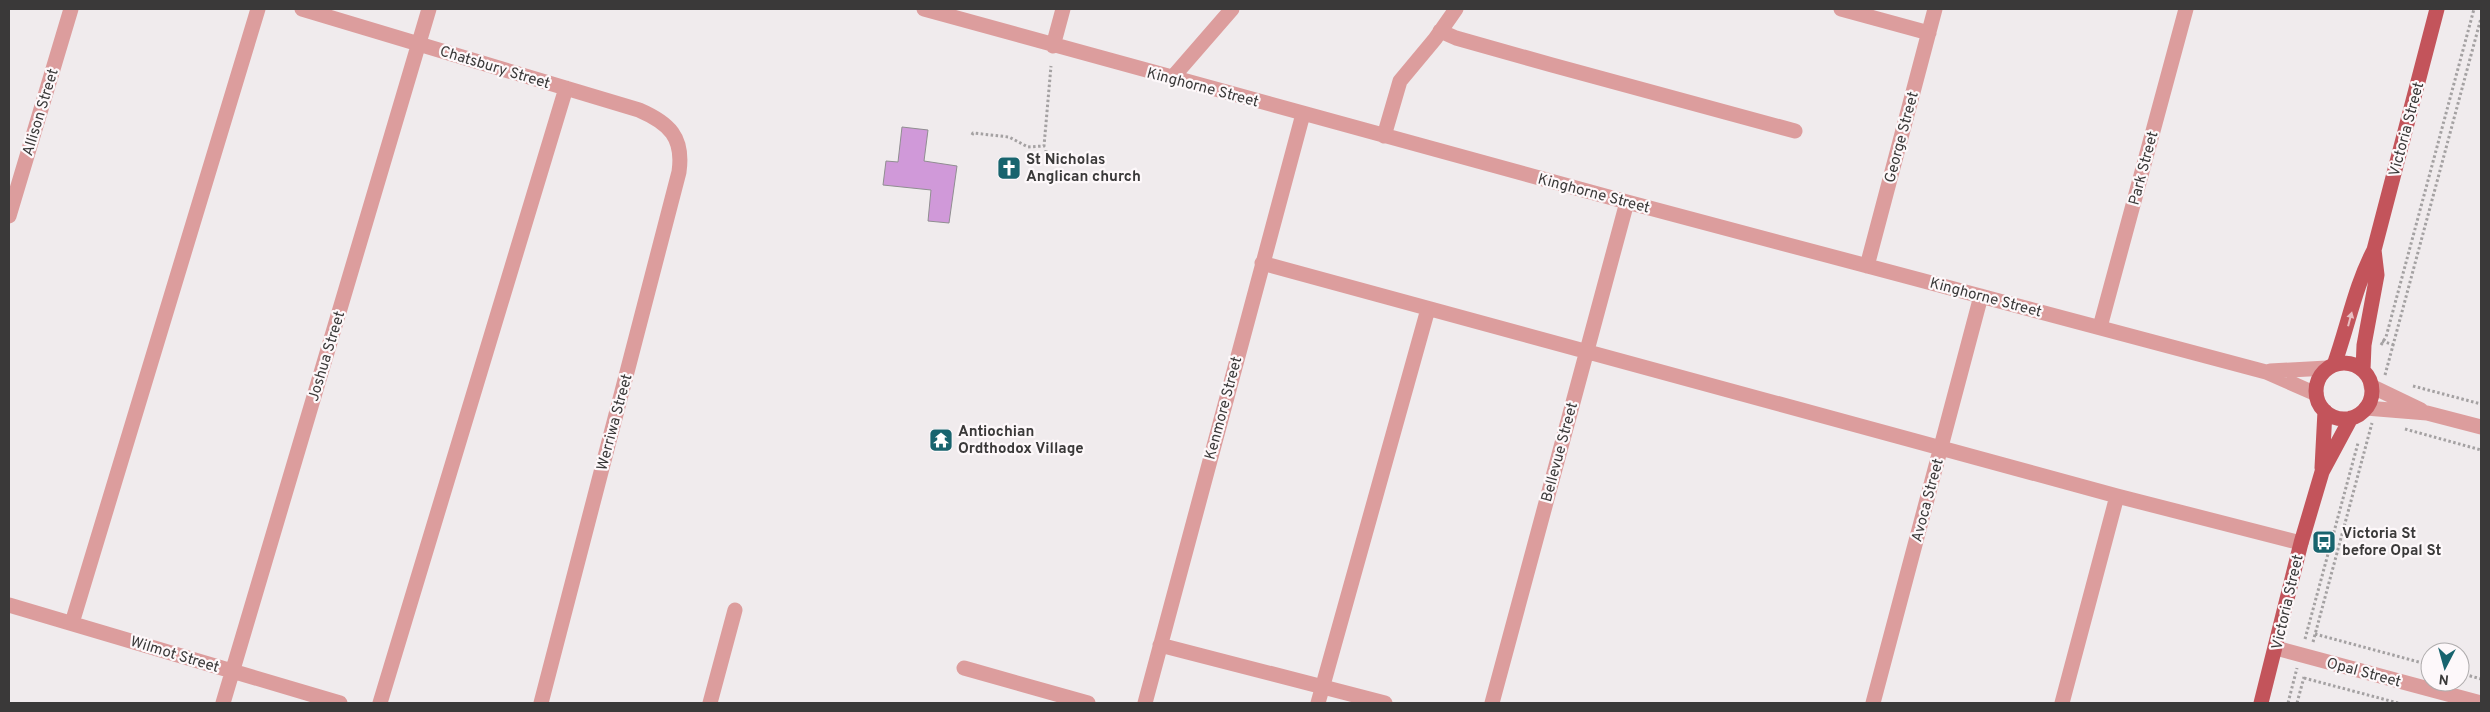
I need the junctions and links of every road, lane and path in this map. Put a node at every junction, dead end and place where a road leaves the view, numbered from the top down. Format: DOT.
graph roads {
  1 [pos="71,9"];
  2 [pos="258,9"];
  3 [pos="302,9"];
  4 [pos="429,9"];
  5 [pos="924,9"];
  6 [pos="1063,9"];
  7 [pos="1232,9"];
  8 [pos="1456,9"];
  9 [pos="1841,9"];
  10 [pos="1936,9"];
  11 [pos="2186,9"];
  12 [pos="2438,9"];
  13 [pos="2474,9"];
  14 [pos="2481,18"];
  15 [pos="1440,31"];
  16 [pos="1929,33"];
  17 [pos="419,44"];
  18 [pos="1053,46"];
  19 [pos="1051,66"];
  20 [pos="1172,78"];
  21 [pos="566,88"];
  22 [pos="1303,114"];
  23 [pos="1795,131"];
  24 [pos="972,135"];
  25 [pos="1384,136"];
  26 [pos="677,141"];
  27 [pos="1626,202"];
  28 [pos="9,216"];
  29 [pos="2374,250"];
  30 [pos="1262,263"];
  31 [pos="1867,266"];
  32 [pos="1981,296"];
  33 [pos="1428,309"];
  34 [pos="2100,327"];
  35 [pos="1585,352"];
  36 [pos="2379,352"];
  37 [pos="2330,366"];
  38 [pos="2363,370"];
  39 [pos="2266,372"];
  40 [pos="2388,380"];
  41 [pos="2407,385"];
  42 [pos="2372,386"];
  43 [pos="2316,394"];
  44 [pos="2481,404"];
  45 [pos="2325,411"];
  46 [pos="2427,413"];
  47 [pos="2370,414"];
  48 [pos="2351,418"];
  49 [pos="2481,427"];
  50 [pos="2400,428"];
  51 [pos="2359,437"];
  52 [pos="1941,447"];
  53 [pos="2481,450"];
  54 [pos="2322,472"];
  55 [pos="2117,496"];
  56 [pos="2301,543"];
  57 [pos="9,605"];
  58 [pos="735,610"];
  59 [pos="72,623"];
  60 [pos="2315,634"];
  61 [pos="1160,645"];
  62 [pos="2276,648"];
  63 [pos="2420,662"];
  64 [pos="964,668"];
  65 [pos="233,671"];
  66 [pos="2305,672"];
  67 [pos="2304,678"];
  68 [pos="1322,686"];
  69 [pos="223,703"];
  70 [pos="340,703"];
  71 [pos="380,703"];
  72 [pos="541,703"];
  73 [pos="710,703"];
  74 [pos="1088,703"];
  75 [pos="1144,703"];
  76 [pos="1318,703"];
  77 [pos="1385,703"];
  78 [pos="1492,703"];
  79 [pos="1873,703"];
  80 [pos="2062,703"];
  81 [pos="2261,703"];
  82 [pos="2297,703"];
  83 [pos="2398,703"];
  84 [pos="2481,703"];
  1 -- 28 [label="street, Allison Street"];
  2 -- 59 [label="street"];
  3 -- 17 [label="street, Chatsbury Street"];
  4 -- 17 [label="street, Joshua Street"];
  5 -- 18 [label="street, Kinghorne Street"];
  6 -- 18 [label="street"];
  7 -- 20 [label="street"];
  8 -- 15 [label="street"];
  9 -- 16 [label="street"];
  10 -- 16 [label="street, George Street"];
  11 -- 34 [label="street, Park Street"];
  12 -- 29 [label="main road, Victoria Street"];
  13 -- 36 [label="path"];
  14 -- 40 [label="path"];
  15 -- 23 [label="street"];
  15 -- 25 [label="street"];
  16 -- 31 [label="street, George Street"];
  17 -- 21 [label="street, Chatsbury Street"];
  17 -- 65 [label="street, Joshua Street"];
  18 -- 20 [label="street, Kinghorne Street"];
  19 -- 24 [label="path"];
  20 -- 22 [label="street, Kinghorne Street"];
  21 -- 26 [label="street, Chatsbury Street"];
  21 -- 71 [label="street"];
  22 -- 25 [label="street, Kinghorne Street"];
  22 -- 30 [label="street, Kenmore Street"];
  25 -- 27 [label="street, Kinghorne Street"];
  26 -- 72 [label="street, Werriwa Street"];
  27 -- 31 [label="street, Kinghorne Street"];
  27 -- 35 [label="street, Bellevue Street"];
  37 -- 29 [label="main road, Victoria Street, one-way"];
  29 -- 38 [label="main road, Victoria Street"];
  30 -- 33 [label="street"];
  30 -- 61 [label="street, Kenmore Street"];
  31 -- 32 [label="street, Kinghorne Street"];
  32 -- 34 [label="street, Kinghorne Street"];
  32 -- 52 [label="street, Avoca Street"];
  33 -- 35 [label="street"];
  33 -- 68 [label="street"];
  34 -- 39 [label="street, Kinghorne Street"];
  35 -- 52 [label="street"];
  35 -- 78 [label="street, Bellevue Street"];
  37 -- 38 [label="main road"];
  37 -- 39 [label="street, Kinghorne Street"];
  37 -- 43 [label="main road"];
  38 -- 42 [label="main road"];
  39 -- 43 [label="street, Kinghorne Street"];
  41 -- 44 [label="path"];
  42 -- 46 [label="street"];
  42 -- 47 [label="main road"];
  43 -- 45 [label="main road"];
  45 -- 48 [label="main road"];
  45 -- 54 [label="main road, Victoria Street"];
  46 -- 47 [label="street"];
  46 -- 49 [label="street"];
  47 -- 48 [label="main road"];
  47 -- 60 [label="path"];
  48 -- 54 [label="main road, Victoria Street"];
  50 -- 53 [label="path"];
  51 -- 60 [label="path"];
  52 -- 55 [label="street"];
  52 -- 79 [label="street, Avoca Street"];
  54 -- 56 [label="main road, Victoria Street"];
  55 -- 56 [label="street"];
  55 -- 80 [label="street"];
  56 -- 62 [label="main road, Victoria Street"];
  57 -- 59 [label="street, Wilmot Street"];
  58 -- 73 [label="street"];
  59 -- 65 [label="street, Wilmot Street"];
  60 -- 63 [label="path"];
  61 -- 68 [label="street"];
  61 -- 75 [label="street, Kenmore Street"];
  62 -- 81 [label="main road, Victoria Street"];
  62 -- 84 [label="street, Opal Street"];
  64 -- 74 [label="street"];
  65 -- 69 [label="street, Joshua Street"];
  65 -- 70 [label="street, Wilmot Street"];
  66 -- 67 [label="path"];
  67 -- 82 [label="path"];
  67 -- 83 [label="path"];
  68 -- 76 [label="street"];
  68 -- 77 [label="street"];
}
